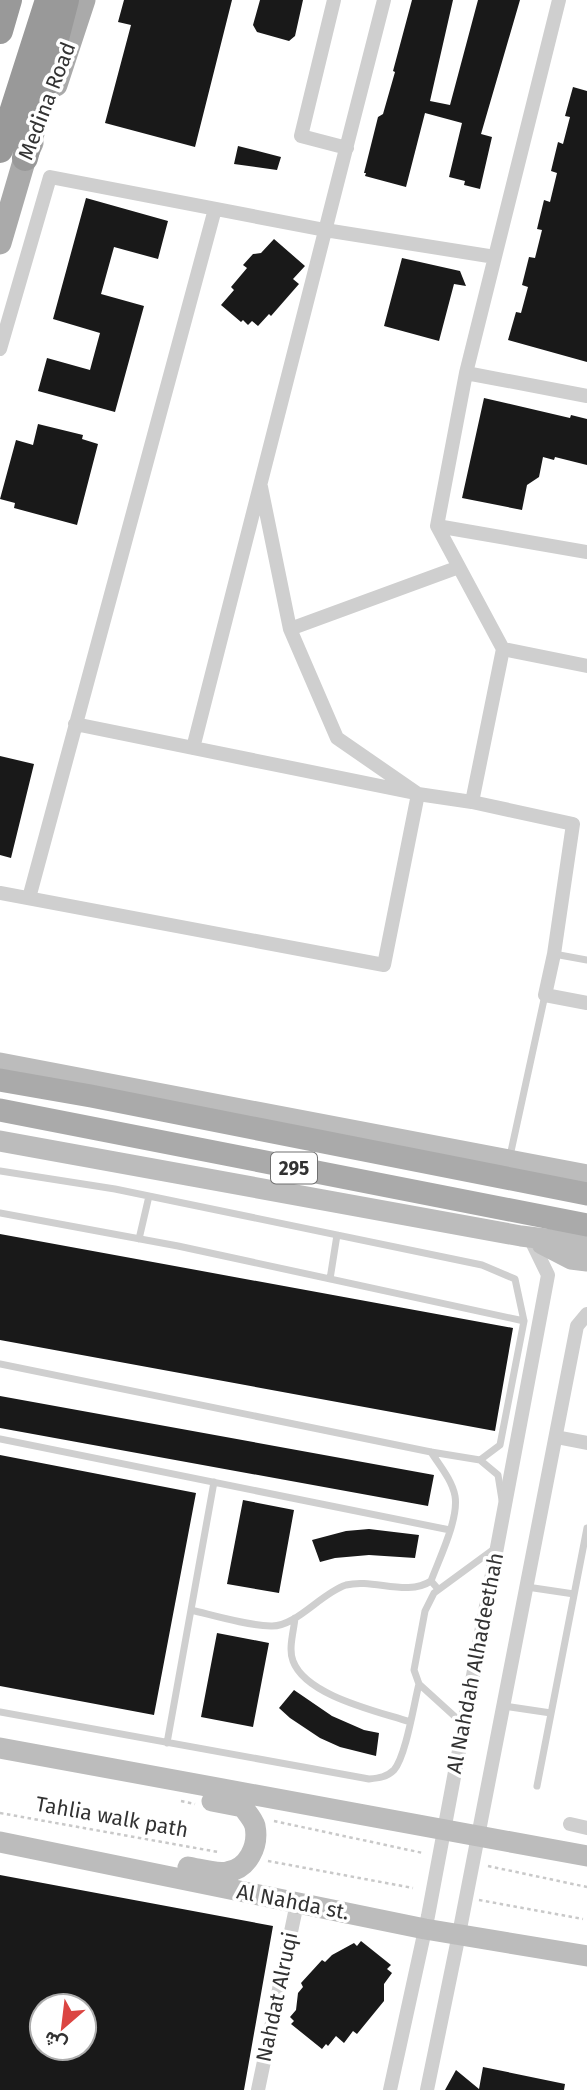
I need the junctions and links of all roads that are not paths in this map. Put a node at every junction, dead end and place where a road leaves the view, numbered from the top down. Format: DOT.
graph roads {
  1 [pos="9,0"];
  2 [pos="48,0"];
  3 [pos="66,0"];
  4 [pos="83,0"];
  5 [pos="334,0"];
  6 [pos="384,0"];
  7 [pos="559,0"];
  8 [pos="0,32"];
  9 [pos="347,148"];
  10 [pos="0,150"];
  11 [pos="25,158"];
  12 [pos="215,209"];
  13 [pos="325,230"];
  14 [pos="0,243"];
  15 [pos="495,257"];
  16 [pos="0,349"];
  17 [pos="466,373"];
  18 [pos="587,396"];
  19 [pos="261,483"];
  20 [pos="437,526"];
  21 [pos="587,552"];
  22 [pos="459,567"];
  23 [pos="290,629"];
  24 [pos="503,649"];
  25 [pos="587,666"];
  26 [pos="75,724"];
  27 [pos="193,748"];
  28 [pos="418,794"];
  29 [pos="472,802"];
  30 [pos="580,825"];
  31 [pos="0,893"];
  32 [pos="29,898"];
  33 [pos="554,954"];
  34 [pos="587,960"];
  35 [pos="545,996"];
  36 [pos="587,1003"];
  37 [pos="0,1063"];
  38 [pos="0,1080"];
  39 [pos="0,1110"];
  40 [pos="0,1141"];
  41 [pos="510,1161"];
  42 [pos="0,1171"];
  43 [pos="587,1175"];
  44 [pos="587,1194"];
  45 [pos="149,1196"];
  46 [pos="0,1213"];
  47 [pos="587,1225"];
  48 [pos="337,1235"];
  49 [pos="530,1238"];
  50 [pos="139,1239"];
  51 [pos="587,1244"];
  52 [pos="587,1261"];
  53 [pos="330,1279"];
  54 [pos="587,1314"];
  55 [pos="524,1321"];
  56 [pos="0,1364"];
  57 [pos="556,1437"];
  58 [pos="0,1439"];
  59 [pos="587,1443"];
  60 [pos="431,1452"];
  61 [pos="480,1460"];
  62 [pos="214,1482"];
  63 [pos="503,1515"];
  64 [pos="587,1528"];
  65 [pos="450,1530"];
  66 [pos="497,1547"];
  67 [pos="431,1581"];
  68 [pos="527,1587"];
  69 [pos="438,1589"];
  70 [pos="574,1594"];
  71 [pos="191,1611"];
  72 [pos="295,1618"];
  73 [pos="419,1684"];
  74 [pos="504,1706"];
  75 [pos="0,1712"];
  76 [pos="551,1713"];
  77 [pos="410,1722"];
  78 [pos="464,1725"];
  79 [pos="167,1743"];
  80 [pos="0,1748"];
  81 [pos="64,1760"];
  82 [pos="537,1786"];
  83 [pos="569,1824"];
  84 [pos="587,1828"];
  85 [pos="444,1829"];
  86 [pos="0,1842"];
  87 [pos="478,1851"];
  88 [pos="48,1852"];
  89 [pos="587,1856"];
  90 [pos="297,1903"];
  91 [pos="425,1928"];
  92 [pos="461,1928"];
  93 [pos="587,1956"];
  94 [pos="258,2090"];
  95 [pos="390,2090"];
  96 [pos="426,2090"];
  1 -- 8 [label="highway"];
  2 -- 10 [label="highway"];
  3 -- 11 [label="highway"];
  4 -- 11 [label="main road, Medina Road"];
  5 -- 9 [label="street"];
  6 -- 9 [label="street"];
  7 -- 15 [label="street"];
  9 -- 13 [label="street"];
  11 -- 14 [label="main road, Medina Road"];
  12 -- 13 [label="street"];
  12 -- 16 [label="street"];
  12 -- 26 [label="street"];
  13 -- 15 [label="street"];
  13 -- 19 [label="street"];
  15 -- 17 [label="street"];
  17 -- 18 [label="street"];
  17 -- 20 [label="street"];
  19 -- 23 [label="street"];
  19 -- 27 [label="street"];
  20 -- 21 [label="street"];
  20 -- 22 [label="street"];
  22 -- 23 [label="street"];
  22 -- 24 [label="street"];
  23 -- 28 [label="street"];
  24 -- 25 [label="street"];
  24 -- 29 [label="street"];
  26 -- 27 [label="street"];
  26 -- 32 [label="street"];
  27 -- 28 [label="street"];
  28 -- 29 [label="street"];
  28 -- 32 [label="street"];
  29 -- 30 [label="street"];
  30 -- 33 [label="street"];
  31 -- 32 [label="street"];
  33 -- 34 [label="lane"];
  33 -- 35 [label="street"];
  35 -- 36 [label="street"];
  35 -- 41 [label="lane"];
  37 -- 41 [label="street"];
  38 -- 44 [label="main road, 295"];
  39 -- 47 [label="main road, 295"];
  40 -- 49 [label="street"];
  41 -- 43 [label="street"];
  42 -- 45 [label="lane"];
  45 -- 48 [label="lane"];
  45 -- 50 [label="lane"];
  46 -- 50 [label="lane"];
  48 -- 53 [label="lane"];
  48 -- 55 [label="lane"];
  49 -- 51 [label="street"];
  49 -- 52 [label="street"];
  49 -- 63 [label="street, Al Nahdah Alhadeethah"];
  50 -- 53 [label="lane"];
  53 -- 55 [label="lane"];
  54 -- 57 [label="street, Al Nahdah Alhadeethah"];
  55 -- 61 [label="lane"];
  56 -- 60 [label="lane"];
  57 -- 59 [label="street"];
  57 -- 68 [label="street, Al Nahdah Alhadeethah"];
  58 -- 62 [label="lane"];
  60 -- 61 [label="lane"];
  60 -- 65 [label="lane"];
  61 -- 63 [label="lane"];
  62 -- 65 [label="lane"];
  62 -- 71 [label="lane"];
  63 -- 66 [label="street, Al Nahdah Alhadeethah"];
  64 -- 70 [label="lane"];
  65 -- 67 [label="lane"];
  66 -- 69 [label="lane"];
  66 -- 78 [label="street, Al Nahdah Alhadeethah"];
  67 -- 69 [label="lane"];
  67 -- 72 [label="lane"];
  68 -- 70 [label="lane"];
  68 -- 74 [label="street, Al Nahdah Alhadeethah"];
  69 -- 73 [label="lane"];
  70 -- 76 [label="lane"];
  71 -- 72 [label="lane"];
  71 -- 79 [label="lane"];
  72 -- 77 [label="lane"];
  73 -- 77 [label="lane"];
  73 -- 78 [label="lane"];
  74 -- 76 [label="lane"];
  74 -- 87 [label="street, Al Nahdah Alhadeethah"];
  75 -- 79 [label="lane"];
  76 -- 82 [label="lane"];
  77 -- 79 [label="lane"];
  78 -- 85 [label="street, Al Nahdah Alhadeethah"];
  80 -- 81 [label="street"];
  81 -- 85 [label="street"];
  81 -- 88 [label="street"];
  83 -- 84 [label="street"];
  85 -- 87 [label="street"];
  85 -- 91 [label="street, Al Nahdah Alhadeethah"];
  86 -- 88 [label="street, Al Nahda st."];
  87 -- 89 [label="street"];
  87 -- 92 [label="street, Al Nahdah Alhadeethah"];
  88 -- 90 [label="street, Al Nahda st."];
  90 -- 91 [label="street, Al Nahda st."];
  90 -- 94 [label="street, Nahdat Alruqi"];
  91 -- 92 [label="street, Al Nahda st."];
  91 -- 95 [label="street, Al Nahdah Alhadeethah"];
  92 -- 93 [label="street, Al Nahda st."];
  92 -- 96 [label="street"];
}
